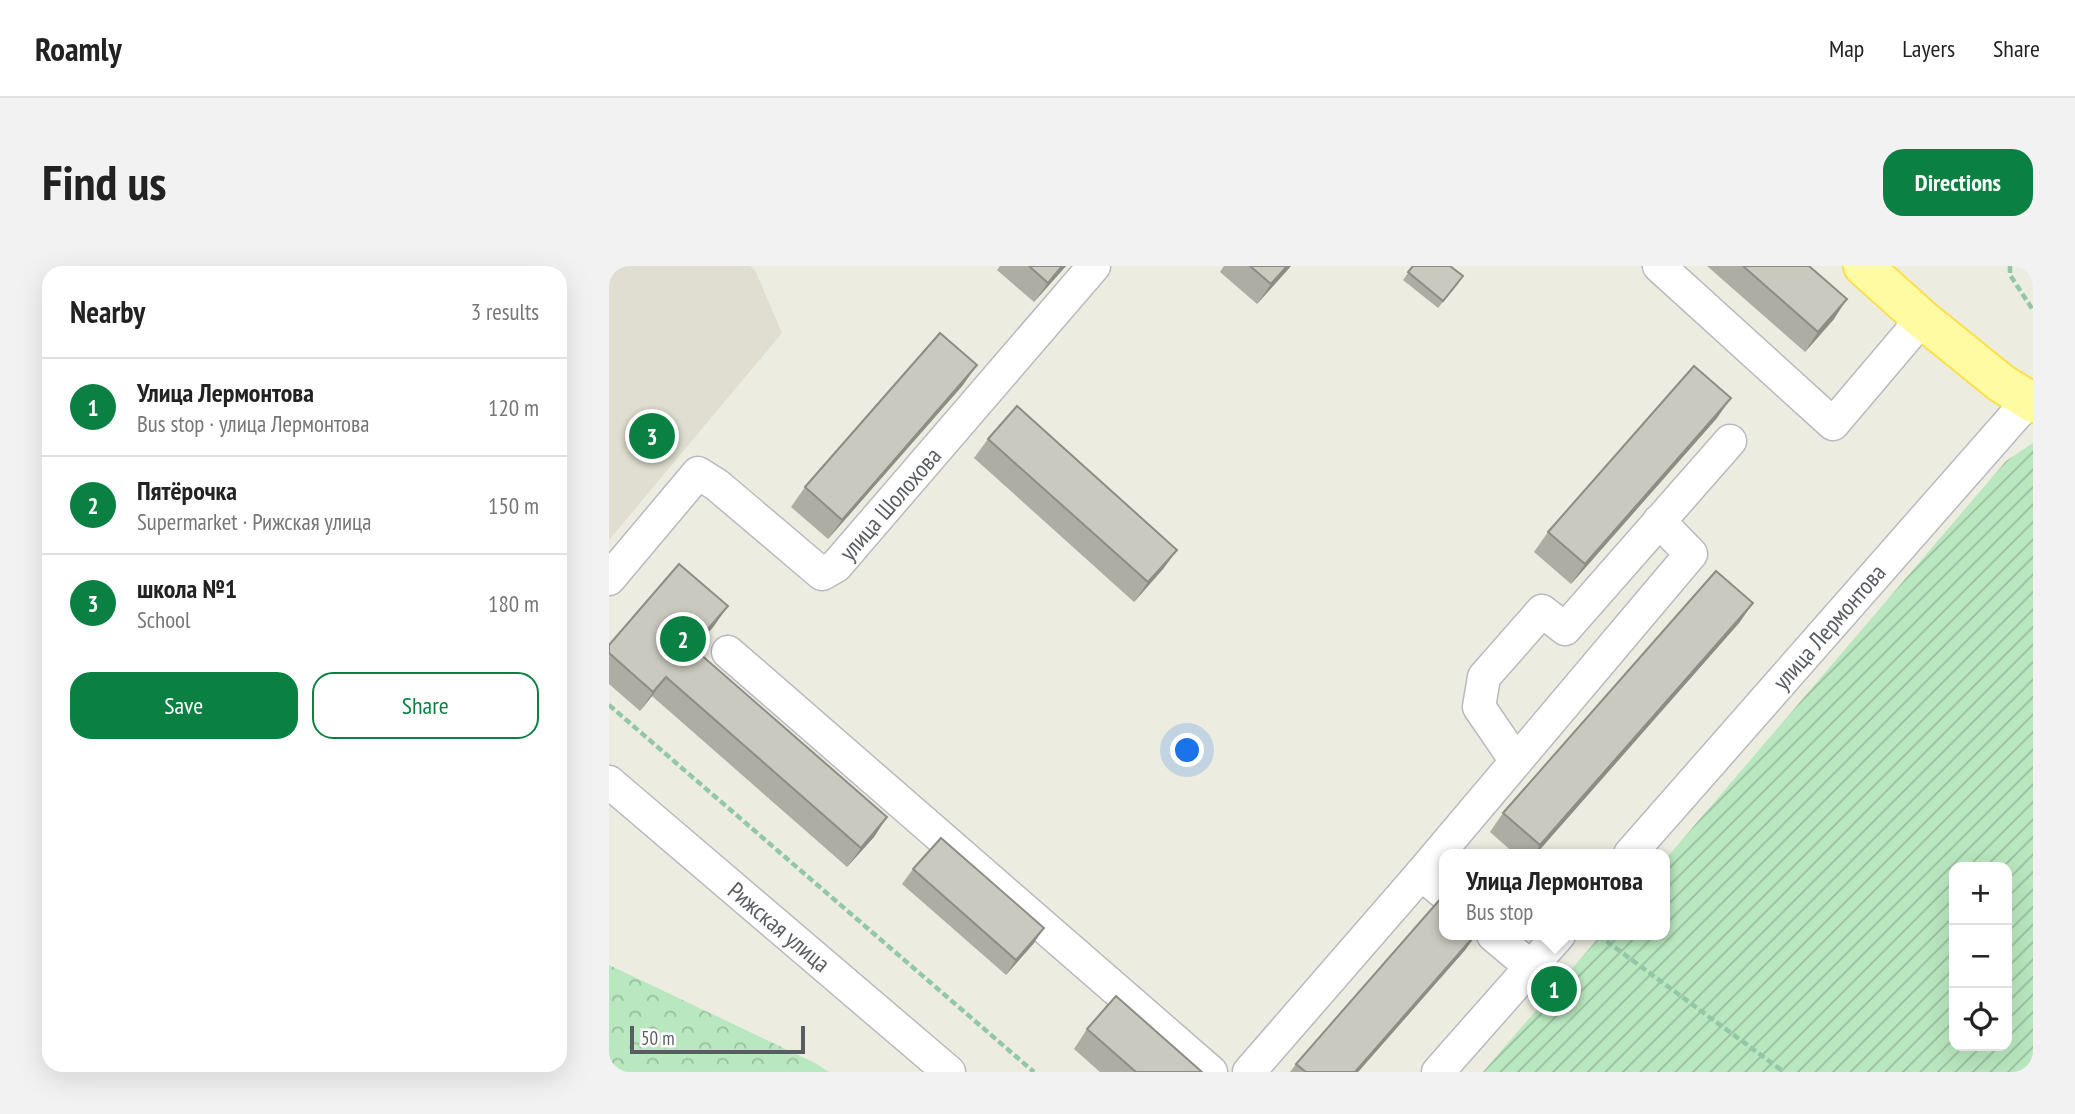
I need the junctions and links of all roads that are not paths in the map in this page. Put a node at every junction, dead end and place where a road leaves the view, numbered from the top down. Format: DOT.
graph roads {
  1 [pos="1094,266"];
  2 [pos="1659,266"];
  3 [pos="1882,273"];
  4 [pos="1922,319"];
  5 [pos="2031,402"];
  6 [pos="1730,441"];
  7 [pos="1660,521"];
  8 [pos="609,579"];
  9 [pos="728,652"];
  10 [pos="1516,761"];
  11 [pos="609,782"];
  12 [pos="1456,849"];
  13 [pos="1634,849"];
  14 [pos="1433,883"];
  15 [pos="1499,940"];
  16 [pos="1555,940"];
  17 [pos="1531,967"];
  18 [pos="949,1072"];
  19 [pos="1211,1072"];
  20 [pos="1249,1072"];
  21 [pos="1438,1072"];
  1 -- 8 [label="street, улица Шолохова"];
  2 -- 4 [label="street"];
  3 -- 4 [label="main road"];
  4 -- 5 [label="main road"];
  5 -- 13 [label="street, улица Лермонтова"];
  6 -- 7 [label="street"];
  7 -- 10 [label="street"];
  7 -- 10 [label="street"];
  9 -- 19 [label="street"];
  10 -- 12 [label="street"];
  11 -- 18 [label="street, Рижская улица"];
  14 -- 20 [label="street"];
  15 -- 17 [label="street"];
  16 -- 17 [label="street"];
  17 -- 21 [label="street"];
}
